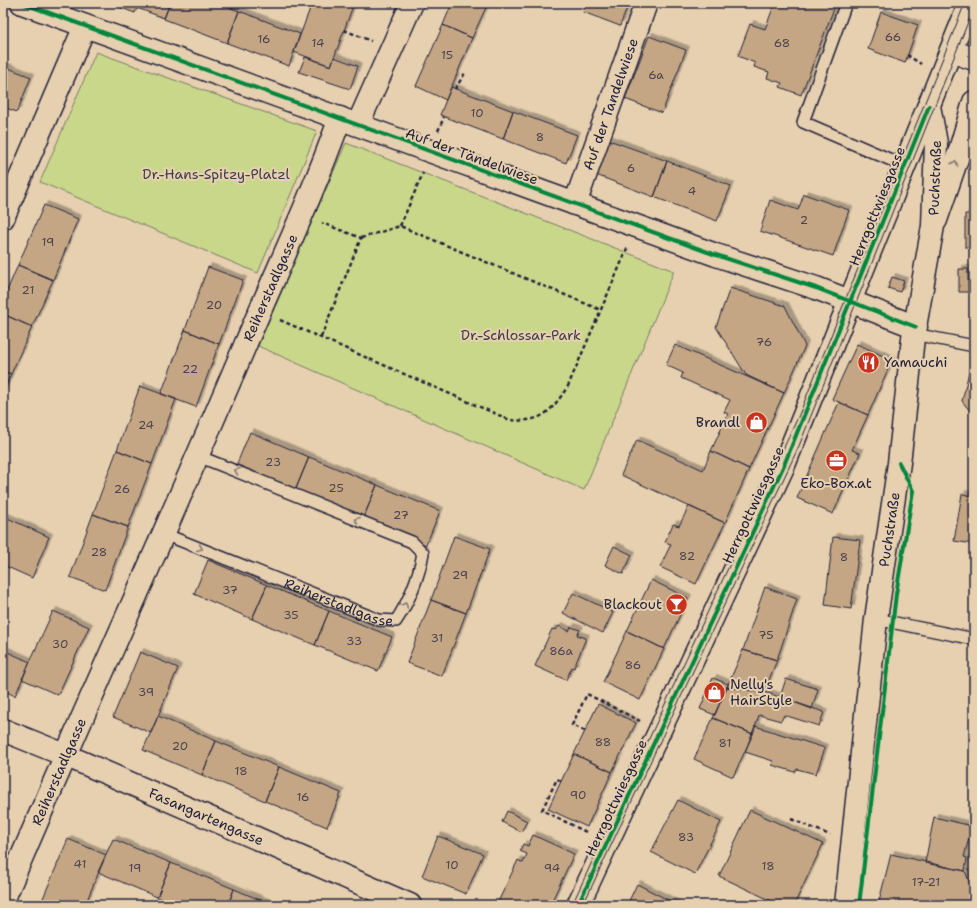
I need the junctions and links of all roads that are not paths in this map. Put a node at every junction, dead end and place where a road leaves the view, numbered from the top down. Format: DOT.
graph roads {
  1 [pos="22,3"];
  2 [pos="412,3"];
  3 [pos="646,3"];
  4 [pos="846,3"];
  5 [pos="970,3"];
  6 [pos="78,16"];
  7 [pos="952,51"];
  8 [pos="974,60"];
  9 [pos="974,102"];
  10 [pos="929,106"];
  11 [pos="349,121"];
  12 [pos="905,166"];
  13 [pos="575,204"];
  14 [pos="3,218"];
  15 [pos="933,226"];
  16 [pos="850,301"];
  17 [pos="915,330"];
  18 [pos="974,346"];
  19 [pos="198,456"];
  20 [pos="164,534"];
  21 [pos="876,619"];
  22 [pos="974,639"];
  23 [pos="3,730"];
  24 [pos="65,755"];
  25 [pos="378,899"];
  26 [pos="3,900"];
  27 [pos="410,905"];
  28 [pos="578,905"];
  29 [pos="846,905"];
  1 -- 6 [label="street, Auf der Tändelwiese"];
  2 -- 11 [label="street, Reiherstadlgasse"];
  3 -- 13 [label="street, Auf der Tandelwiese"];
  4 -- 12 [label="lane"];
  5 -- 7 [label="street, Herrgottwiesgasse"];
  6 -- 11 [label="street, Auf der Tändelwiese"];
  6 -- 14 [label="street"];
  7 -- 8 [label="street"];
  7 -- 10 [label="street, Herrgottwiesgasse"];
  15 -- 9 [label="street, Puchstraße, one-way"];
  10 -- 12 [label="street, Herrgottwiesgasse"];
  10 -- 15 [label="street, Puchstraße"];
  11 -- 13 [label="street, Auf der Tändelwiese"];
  11 -- 19 [label="street, Reiherstadlgasse"];
  12 -- 16 [label="street, Herrgottwiesgasse"];
  13 -- 16 [label="street, Auf der Tändelwiese"];
  15 -- 17 [label="street, Puchstraße"];
  16 -- 17 [label="street, Auf der Tändelwiese"];
  16 -- 28 [label="street, Herrgottwiesgasse"];
  17 -- 18 [label="lane"];
  17 -- 21 [label="street, Puchstraße"];
  19 -- 20 [label="street, Reiherstadlgasse"];
  20 -- 19 [label="lane, Reiherstadlgasse, one-way"];
  20 -- 24 [label="street, Reiherstadlgasse"];
  21 -- 22 [label="lane"];
  21 -- 29 [label="street, Puchstraße"];
  23 -- 24 [label="street, Fasangartengasse"];
  24 -- 25 [label="street, Fasangartengasse"];
  24 -- 26 [label="street, Reiherstadlgasse"];
  25 -- 27 [label="street, Fasangartengasse"];
}
